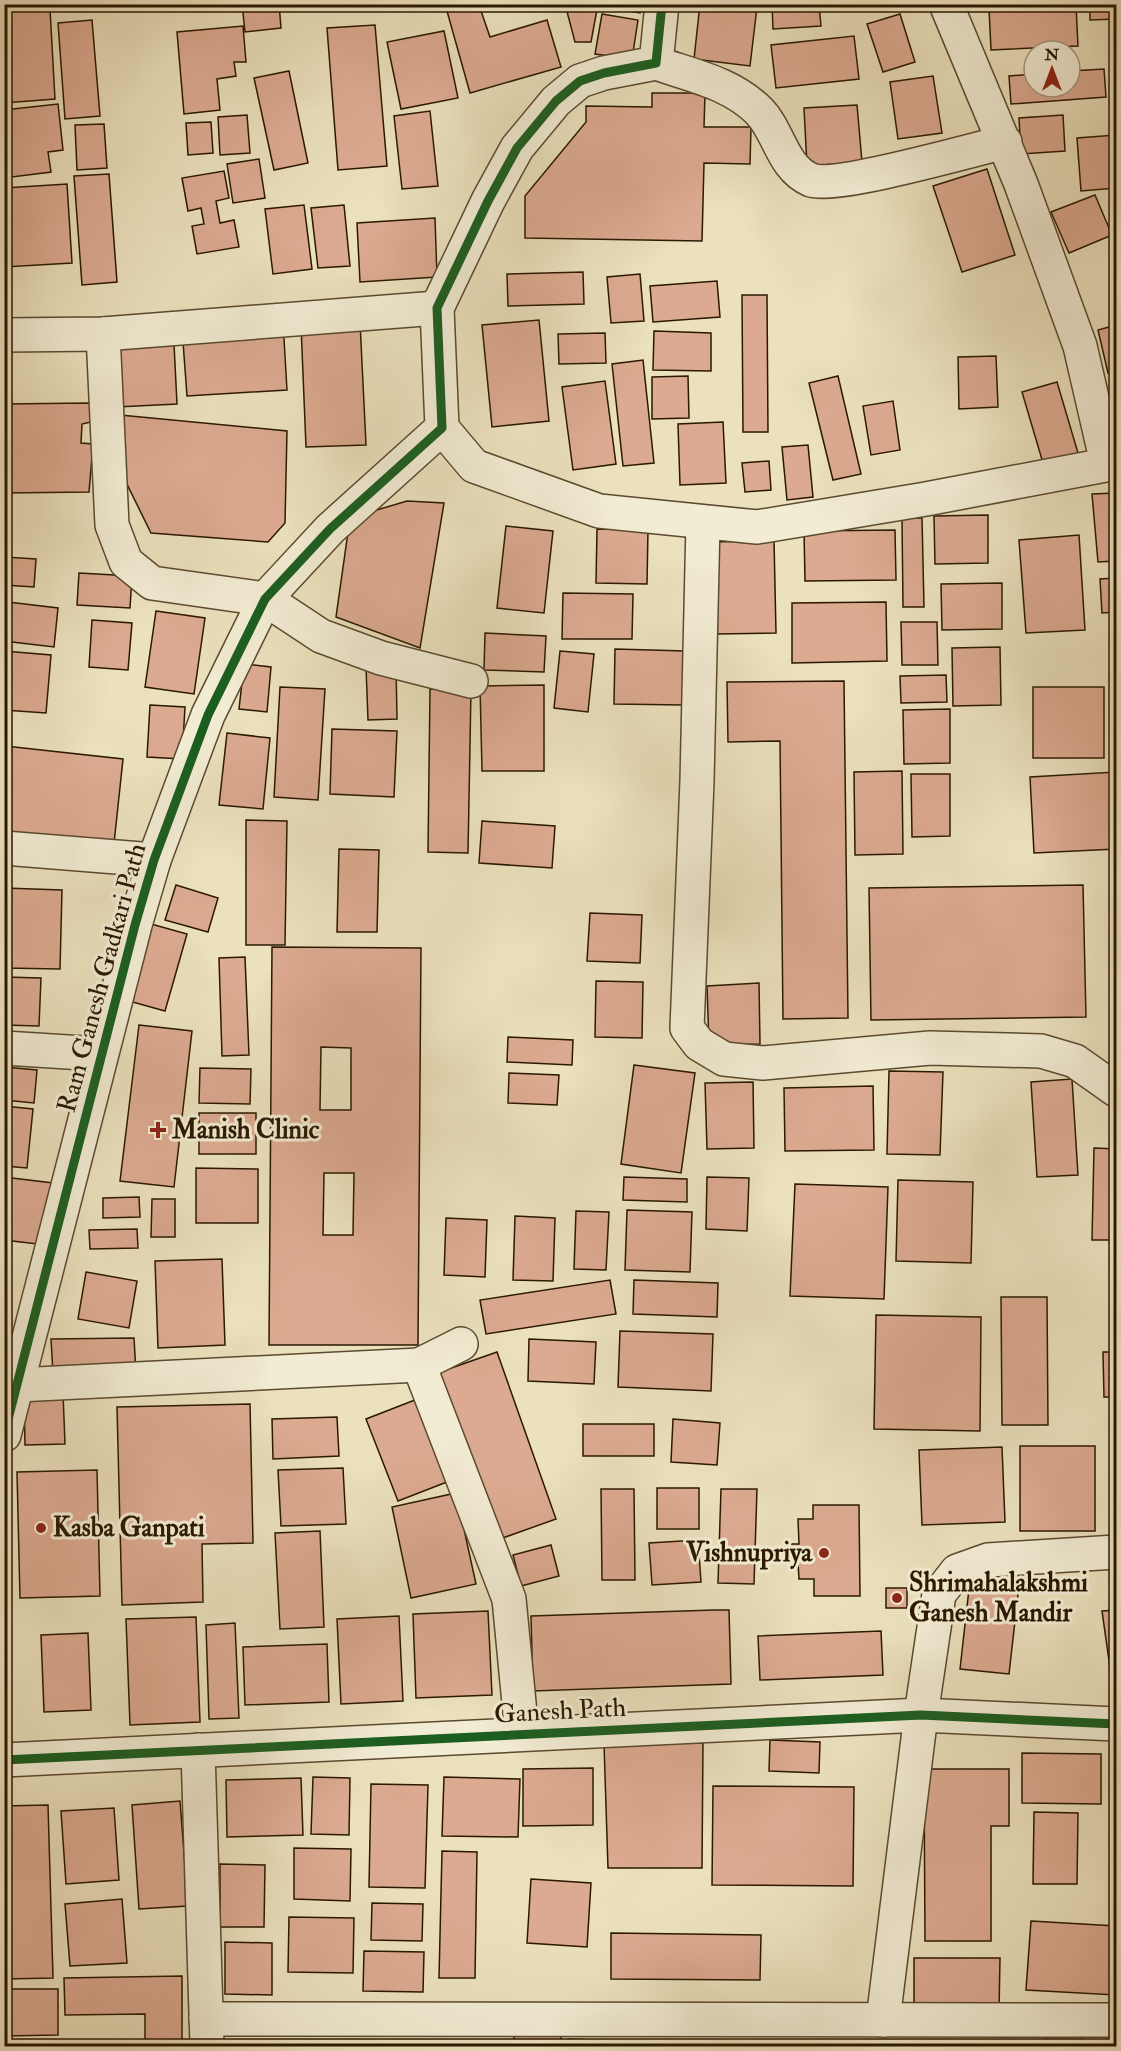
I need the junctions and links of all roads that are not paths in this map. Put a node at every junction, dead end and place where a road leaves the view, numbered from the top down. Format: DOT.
graph roads {
  1 [pos="662,4"];
  2 [pos="946,4"];
  3 [pos="657,63"];
  4 [pos="1005,142"];
  5 [pos="437,308"];
  6 [pos="103,334"];
  7 [pos="4,335"];
  8 [pos="442,428"];
  9 [pos="1112,463"];
  10 [pos="703,523"];
  11 [pos="265,599"];
  12 [pos="471,681"];
  13 [pos="4,848"];
  14 [pos="154,860"];
  15 [pos="4,1048"];
  16 [pos="100,1054"];
  17 [pos="1116,1090"];
  18 [pos="461,1344"];
  19 [pos="419,1365"];
  20 [pos="17,1385"];
  21 [pos="4,1435"];
  22 [pos="1116,1552"];
  23 [pos="921,1715"];
  24 [pos="1116,1724"];
  25 [pos="522,1734"];
  26 [pos="198,1750"];
  27 [pos="4,1760"];
  28 [pos="883,2020"];
  29 [pos="1116,2020"];
  30 [pos="207,2033"];
  1 -- 3 [label="street"];
  2 -- 4 [label="street"];
  3 -- 4 [label="street"];
  3 -- 5 [label="street"];
  4 -- 9 [label="street"];
  5 -- 6 [label="street"];
  5 -- 8 [label="street"];
  6 -- 7 [label="street"];
  6 -- 11 [label="street"];
  8 -- 10 [label="street"];
  8 -- 11 [label="street, Ram Ganesh Gadkari Path"];
  9 -- 10 [label="street"];
  10 -- 17 [label="street"];
  11 -- 12 [label="street"];
  11 -- 14 [label="street, Ram Ganesh Gadkari Path"];
  13 -- 14 [label="street"];
  14 -- 16 [label="street, Ram Ganesh Gadkari Path"];
  15 -- 16 [label="street"];
  16 -- 20 [label="street, Ram Ganesh Gadkari Path"];
  18 -- 19 [label="street"];
  19 -- 20 [label="street"];
  19 -- 25 [label="street"];
  20 -- 21 [label="street, Ram Ganesh Gadkari Path"];
  22 -- 23 [label="street"];
  23 -- 24 [label="street, Ganesh Path"];
  23 -- 25 [label="street, Ganesh Path"];
  23 -- 28 [label="street"];
  25 -- 26 [label="street, Ganesh Path"];
  26 -- 27 [label="street, Ganesh Path"];
  26 -- 30 [label="street"];
  28 -- 29 [label="street"];
  28 -- 30 [label="street"];
}
